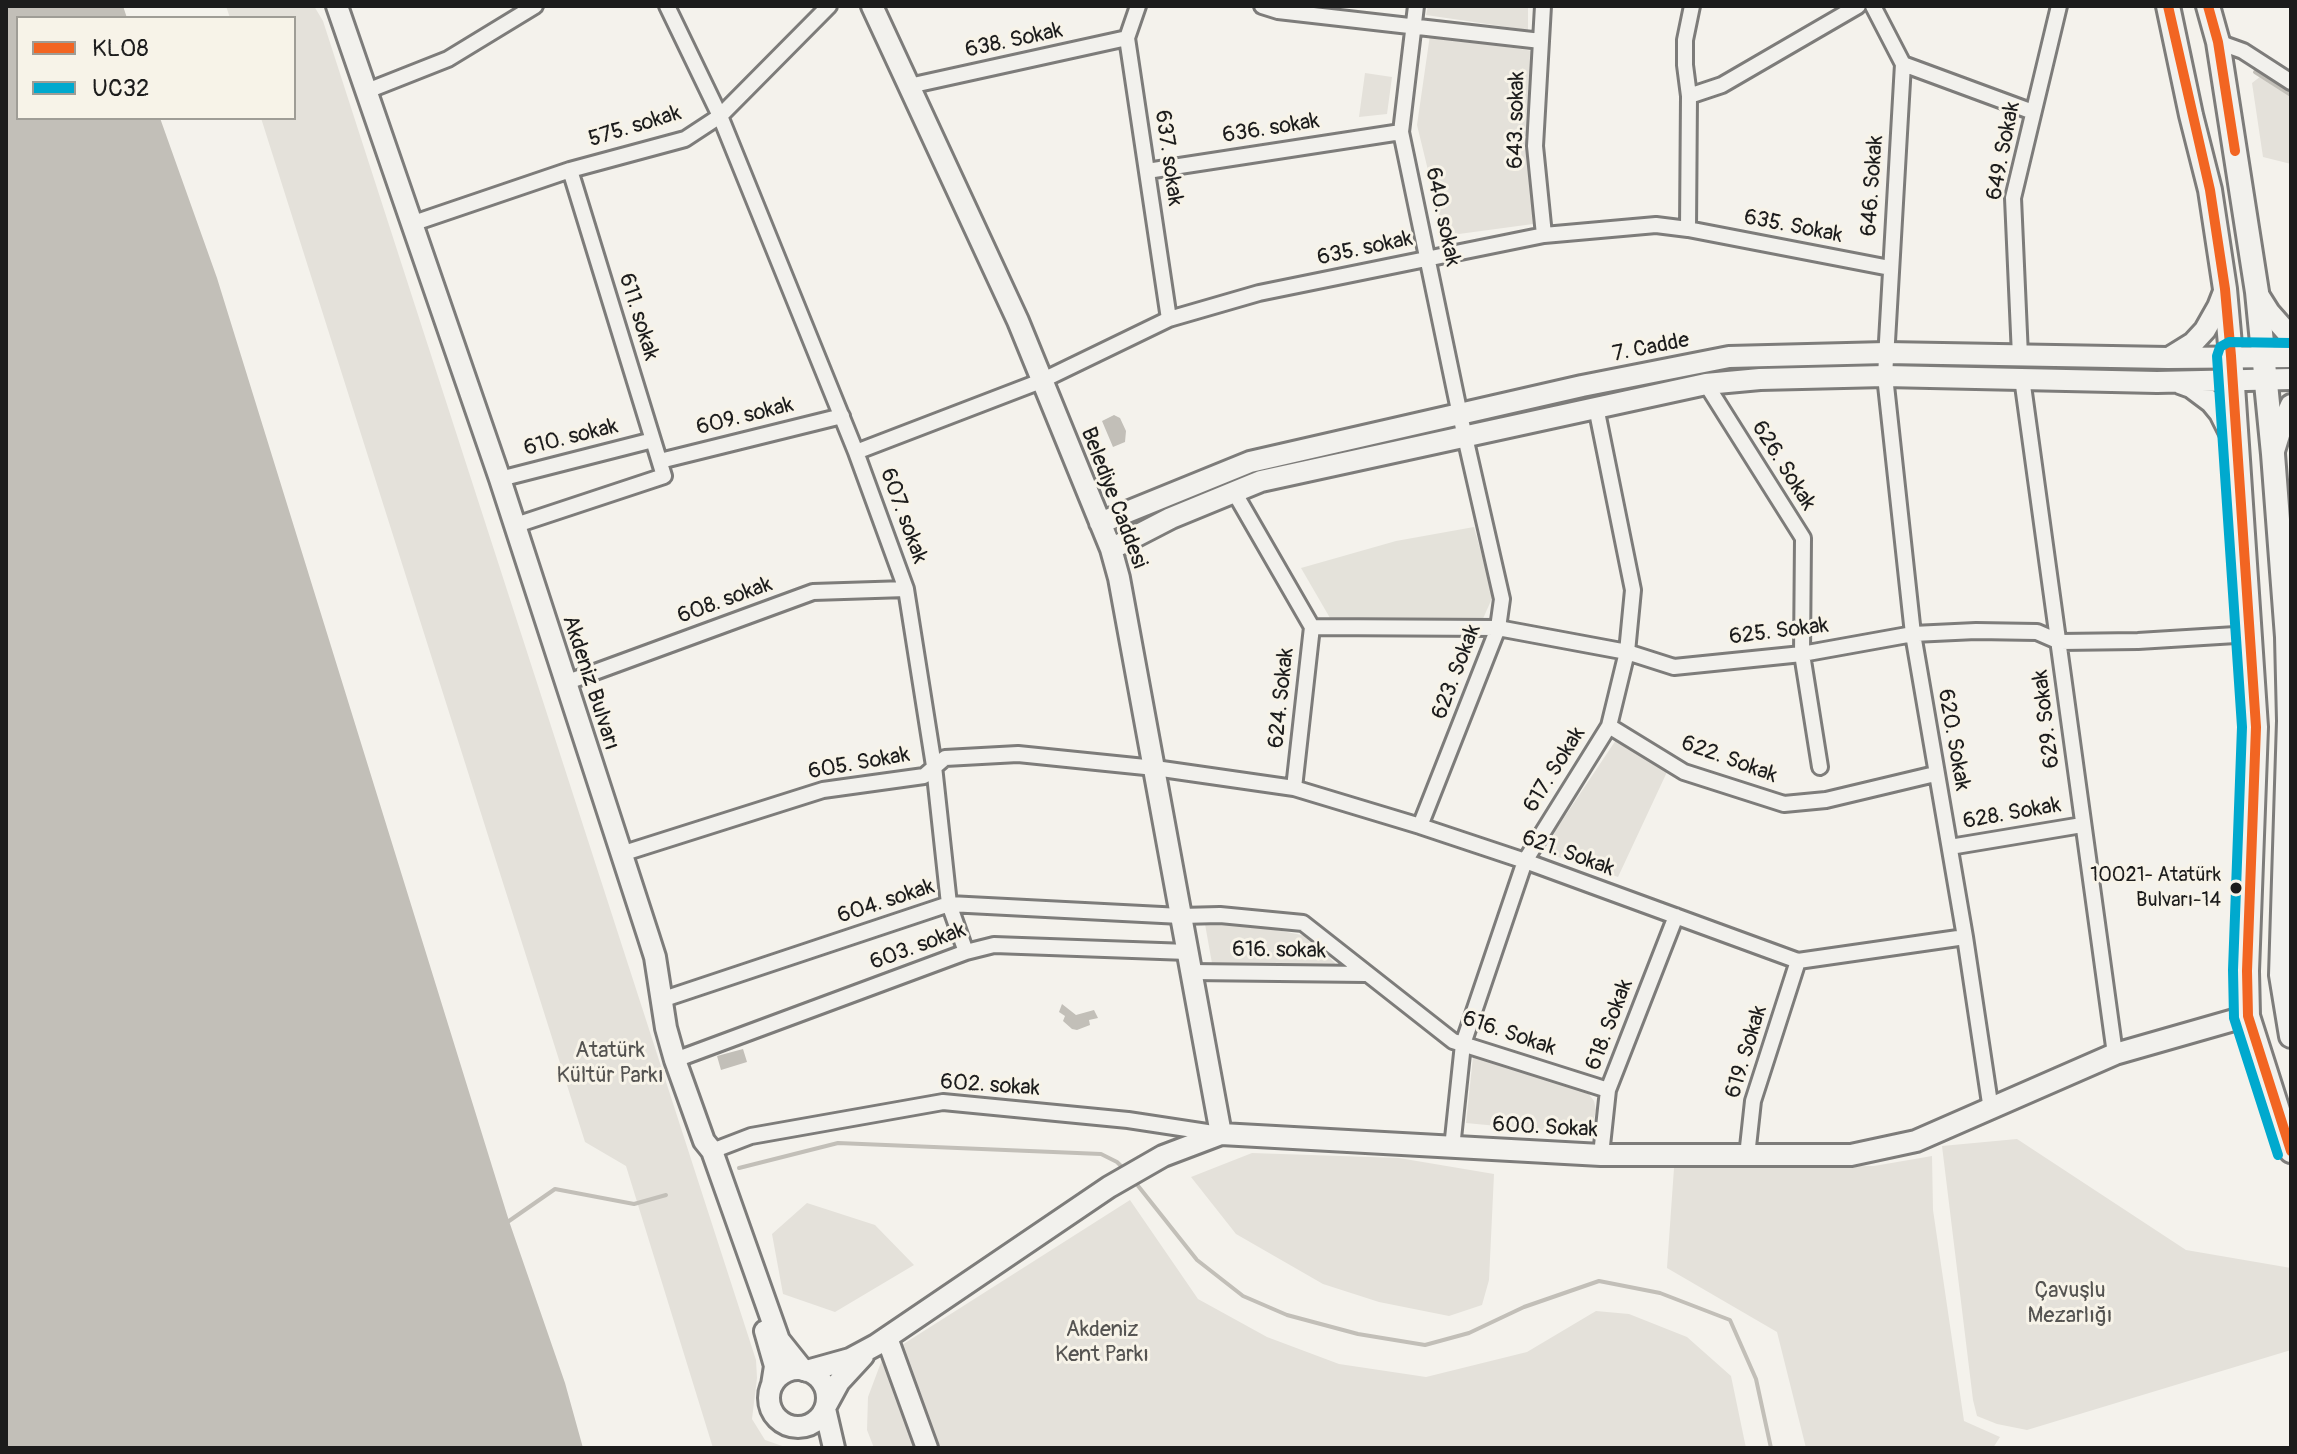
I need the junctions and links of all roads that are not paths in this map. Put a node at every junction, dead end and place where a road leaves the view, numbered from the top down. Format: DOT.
graph roads {
  1 [pos="337,6"];
  2 [pos="535,6"];
  3 [pos="667,6"];
  4 [pos="829,6"];
  5 [pos="872,6"];
  6 [pos="1138,6"];
  7 [pos="1262,6"];
  8 [pos="1416,6"];
  9 [pos="1543,6"];
  10 [pos="1692,6"];
  11 [pos="1858,6"];
  12 [pos="1873,6"];
  13 [pos="2059,6"];
  14 [pos="2168,6"];
  15 [pos="2208,6"];
  16 [pos="1414,27"];
  17 [pos="1127,38"];
  18 [pos="1541,41"];
  19 [pos="2218,42"];
  20 [pos="1903,64"];
  21 [pos="2291,82"];
  22 [pos="909,86"];
  23 [pos="367,91"];
  24 [pos="1689,96"];
  25 [pos="2033,112"];
  26 [pos="720,116"];
  27 [pos="1401,132"];
  28 [pos="570,170"];
  29 [pos="1147,171"];
  30 [pos="414,223"];
  31 [pos="1688,229"];
  32 [pos="1544,235"];
  33 [pos="1429,258"];
  34 [pos="1890,268"];
  35 [pos="2225,289"];
  36 [pos="2257,292"];
  37 [pos="1169,319"];
  38 [pos="2291,337"];
  39 [pos="1886,353"];
  40 [pos="2020,356"];
  41 [pos="2231,356"];
  42 [pos="2265,356"];
  43 [pos="2291,357"];
  44 [pos="2168,358"];
  45 [pos="1885,376"];
  46 [pos="2022,378"];
  47 [pos="2291,379"];
  48 [pos="2267,380"];
  49 [pos="1041,381"];
  50 [pos="2177,381"];
  51 [pos="2233,381"];
  52 [pos="1706,384"];
  53 [pos="2291,405"];
  54 [pos="1596,407"];
  55 [pos="1460,415"];
  56 [pos="842,416"];
  57 [pos="1465,436"];
  58 [pos="653,440"];
  59 [pos="2236,447"];
  60 [pos="856,452"];
  61 [pos="2273,454"];
  62 [pos="662,469"];
  63 [pos="500,479"];
  64 [pos="2283,481"];
  65 [pos="1233,490"];
  66 [pos="1100,523"];
  67 [pos="513,526"];
  68 [pos="1111,549"];
  69 [pos="906,589"];
  70 [pos="1312,627"];
  71 [pos="1498,628"];
  72 [pos="1913,634"];
  73 [pos="2252,634"];
  74 [pos="2289,637"];
  75 [pos="2060,642"];
  76 [pos="1627,652"];
  77 [pos="1802,654"];
  78 [pos="565,683"];
  79 [pos="1609,726"];
  80 [pos="934,766"];
  81 [pos="1820,767"];
  82 [pos="1155,768"];
  83 [pos="1935,774"];
  84 [pos="1294,788"];
  85 [pos="2082,825"];
  86 [pos="1420,826"];
  87 [pos="2289,839"];
  88 [pos="1950,847"];
  89 [pos="621,854"];
  90 [pos="1525,861"];
  91 [pos="949,904"];
  92 [pos="1181,916"];
  93 [pos="1676,916"];
  94 [pos="1965,937"];
  95 [pos="966,952"];
  96 [pos="1798,961"];
  97 [pos="1190,962"];
  98 [pos="1366,974"];
  99 [pos="661,1000"];
  100 [pos="2248,1016"];
  101 [pos="2291,1036"];
  102 [pos="1463,1044"];
  103 [pos="2115,1054"];
  104 [pos="675,1060"];
  105 [pos="1608,1090"];
  106 [pos="1991,1110"];
  107 [pos="1221,1134"];
  108 [pos="708,1146"];
  109 [pos="1452,1148"];
  110 [pos="2291,1151"];
  111 [pos="1601,1155"];
  112 [pos="1747,1156"];
  113 [pos="881,1342"];
  114 [pos="805,1370"];
  115 [pos="772,1385"];
  116 [pos="826,1406"];
  117 [pos="792,1427"];
  118 [pos="821,1448"];
  119 [pos="834,1448"];
  120 [pos="927,1448"];
  1 -- 23 [label="main road, Akdeniz Bulvarı"];
  2 -- 23 [label="street"];
  3 -- 26 [label="street, 607. sokak"];
  4 -- 26 [label="street, 575. sokak"];
  5 -- 22 [label="main road, Belediye Caddesi"];
  6 -- 17 [label="street, 637. sokak"];
  7 -- 16 [label="street"];
  8 -- 16 [label="street, 640. sokak"];
  9 -- 18 [label="street, 643. sokak"];
  10 -- 24 [label="street"];
  11 -- 24 [label="street"];
  12 -- 20 [label="street"];
  13 -- 25 [label="street, 649. Sokak"];
  14 -- 35 [label="main road"];
  15 -- 19 [label="main road"];
  16 -- 18 [label="street"];
  16 -- 27 [label="street, 640. sokak"];
  17 -- 22 [label="street, 638. Sokak"];
  17 -- 29 [label="street, 637. sokak"];
  18 -- 32 [label="street, 643. sokak"];
  19 -- 21 [label="street"];
  19 -- 36 [label="main road"];
  20 -- 25 [label="street"];
  20 -- 34 [label="street, 646. Sokak"];
  22 -- 49 [label="main road, Belediye Caddesi"];
  23 -- 30 [label="main road, Akdeniz Bulvarı"];
  24 -- 31 [label="street"];
  25 -- 40 [label="street, 649. Sokak"];
  26 -- 28 [label="street, 575. sokak"];
  26 -- 56 [label="street, 607. sokak"];
  27 -- 29 [label="street, 636. sokak"];
  27 -- 33 [label="street, 640. sokak"];
  28 -- 30 [label="street, 575. sokak"];
  28 -- 58 [label="street, 611. sokak"];
  29 -- 37 [label="street, 637. sokak"];
  30 -- 63 [label="main road, Akdeniz Bulvarı"];
  31 -- 32 [label="street, 635. sokak"];
  31 -- 34 [label="street, 635. Sokak"];
  32 -- 33 [label="street, 635. sokak"];
  33 -- 37 [label="street, 635. sokak"];
  33 -- 55 [label="street, 640. sokak"];
  34 -- 39 [label="street, 646. Sokak"];
  35 -- 41 [label="main road"];
  35 -- 44 [label="main road"];
  36 -- 38 [label="main road"];
  36 -- 42 [label="main road"];
  37 -- 49 [label="street, 635. sokak"];
  39 -- 40 [label="main road, 7. Cadde"];
  39 -- 45 [label="street, 646. Sokak"];
  39 -- 55 [label="main road, 7. Cadde"];
  40 -- 44 [label="main road, 7. Cadde"];
  41 -- 42 [label="main road, 7. Cadde"];
  41 -- 44 [label="main road, 7. Cadde"];
  41 -- 51 [label="main road"];
  42 -- 43 [label="main road, 7. Cadde"];
  42 -- 48 [label="main road"];
  45 -- 46 [label="main road, 7. Cadde"];
  45 -- 52 [label="main road, 7. Cadde"];
  45 -- 72 [label="street, 620. Sokak"];
  46 -- 50 [label="main road, 7. Cadde"];
  46 -- 75 [label="street, 629. Sokak"];
  47 -- 48 [label="main road, 7. Cadde"];
  48 -- 51 [label="main road, 7. Cadde"];
  48 -- 61 [label="main road"];
  49 -- 60 [label="street, 635. sokak"];
  49 -- 66 [label="main road, Belediye Caddesi"];
  50 -- 51 [label="main road, 7. Cadde"];
  50 -- 59 [label="main road"];
  51 -- 59 [label="main road"];
  52 -- 54 [label="main road, 7. Cadde"];
  52 -- 77 [label="street, 626. Sokak"];
  53 -- 61 [label="main road"];
  54 -- 57 [label="main road, 7. Cadde"];
  54 -- 76 [label="street, 617. Sokak"];
  55 -- 57 [label="street, 640. sokak"];
  55 -- 66 [label="main road, 7. Cadde"];
  56 -- 60 [label="street, 607. sokak"];
  56 -- 62 [label="street, 609. sokak"];
  57 -- 65 [label="main road, 7. Cadde"];
  57 -- 71 [label="street, 623. Sokak"];
  58 -- 62 [label="street, 611. sokak"];
  58 -- 63 [label="street, 610. sokak"];
  59 -- 73 [label="main road"];
  60 -- 69 [label="street, 607. sokak"];
  61 -- 64 [label="main road"];
  62 -- 67 [label="street, 609. sokak"];
  63 -- 67 [label="main road, Akdeniz Bulvarı"];
  64 -- 74 [label="main road"];
  65 -- 68 [label="main road, 7. Cadde"];
  65 -- 70 [label="street, 624. Sokak"];
  66 -- 68 [label="main road, Belediye Caddesi"];
  67 -- 78 [label="main road, Akdeniz Bulvarı"];
  68 -- 82 [label="main road, Belediye Caddesi"];
  69 -- 78 [label="street, 608. sokak"];
  69 -- 80 [label="street, 607. sokak"];
  70 -- 71 [label="street, 625. Sokak"];
  70 -- 84 [label="street, 624. Sokak"];
  71 -- 76 [label="street, 625. Sokak"];
  71 -- 86 [label="street, 623. Sokak"];
  72 -- 75 [label="street, 625. Sokak"];
  72 -- 77 [label="street, 625. Sokak"];
  72 -- 83 [label="street, 620. Sokak"];
  73 -- 75 [label="street, 625. Sokak"];
  73 -- 100 [label="main road"];
  74 -- 87 [label="main road"];
  75 -- 85 [label="street, 629. Sokak"];
  76 -- 77 [label="street, 625. Sokak"];
  76 -- 79 [label="street, 617. Sokak"];
  77 -- 81 [label="street, 626. Sokak"];
  78 -- 89 [label="main road, Akdeniz Bulvarı"];
  79 -- 83 [label="street, 622. Sokak"];
  79 -- 90 [label="street, 617. Sokak"];
  80 -- 82 [label="street, 605. Sokak"];
  80 -- 89 [label="street, 605. Sokak"];
  80 -- 91 [label="street, 607. sokak"];
  82 -- 84 [label="street, 621. Sokak"];
  82 -- 92 [label="main road, Belediye Caddesi"];
  83 -- 88 [label="street, 620. Sokak"];
  84 -- 86 [label="street, 621. Sokak"];
  85 -- 88 [label="street, 628. Sokak"];
  85 -- 103 [label="street, 629. Sokak"];
  86 -- 90 [label="street, 621. Sokak"];
  87 -- 101 [label="main road"];
  88 -- 94 [label="street, 620. Sokak"];
  89 -- 99 [label="main road, Akdeniz Bulvarı"];
  90 -- 93 [label="street, 621. Sokak"];
  90 -- 102 [label="street, 617. Sokak"];
  91 -- 92 [label="street, 604. sokak"];
  91 -- 95 [label="street, 607. sokak"];
  91 -- 99 [label="street, 604. sokak"];
  92 -- 97 [label="main road, Belediye Caddesi"];
  92 -- 98 [label="street, 604. sokak"];
  93 -- 96 [label="street, 621. Sokak"];
  93 -- 105 [label="street, 618. Sokak"];
  94 -- 96 [label="street, 621. Sokak"];
  94 -- 106 [label="street, 620. Sokak"];
  95 -- 97 [label="street, 603. sokak"];
  95 -- 104 [label="street, 603. sokak"];
  96 -- 112 [label="street, 619. Sokak"];
  97 -- 98 [label="street, 616. sokak"];
  97 -- 107 [label="main road, Belediye Caddesi"];
  98 -- 102 [label="street, 616. Sokak"];
  99 -- 104 [label="main road, Akdeniz Bulvarı"];
  100 -- 103 [label="main road, 600. Sokak"];
  100 -- 110 [label="main road"];
  102 -- 105 [label="street, 616. Sokak"];
  102 -- 109 [label="street, 617. Sokak"];
  103 -- 106 [label="main road, 600. Sokak"];
  104 -- 108 [label="main road, Akdeniz Bulvarı"];
  105 -- 111 [label="street, 618. Sokak"];
  106 -- 112 [label="main road, 600. Sokak"];
  107 -- 108 [label="street, 602. sokak"];
  107 -- 109 [label="main road, 600. Sokak"];
  107 -- 113 [label="main road, 600. Sokak"];
  108 -- 114 [label="main road, Akdeniz Bulvarı"];
  108 -- 115 [label="main road"];
  109 -- 111 [label="main road, 600. Sokak"];
  111 -- 112 [label="main road, 600. Sokak"];
  113 -- 114 [label="main road"];
  113 -- 116 [label="main road"];
  113 -- 120 [label="main road"];
  114 -- 115 [label="main road"];
  114 -- 116 [label="main road"];
  115 -- 117 [label="main road"];
  116 -- 117 [label="main road"];
  116 -- 119 [label="main road"];
  117 -- 118 [label="main road"];
}
